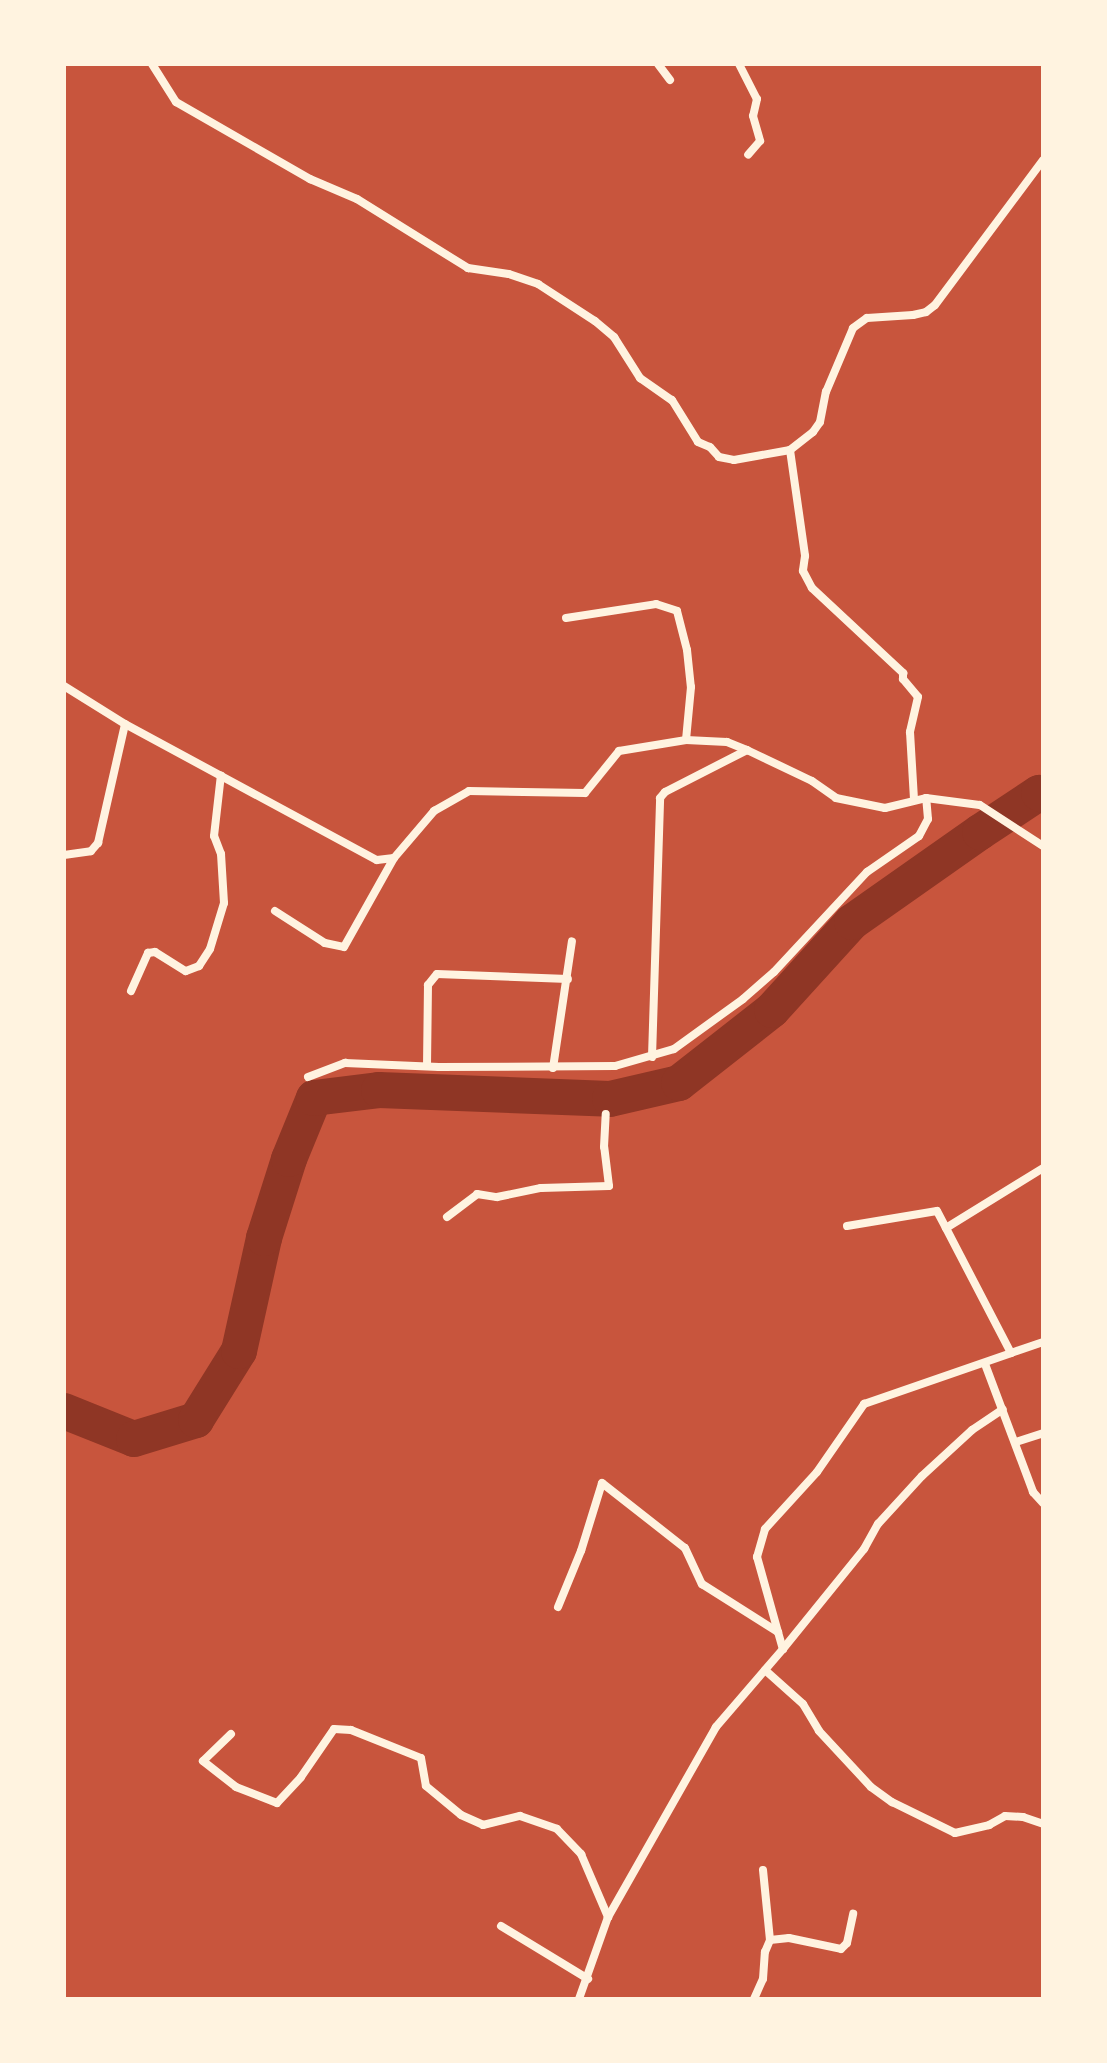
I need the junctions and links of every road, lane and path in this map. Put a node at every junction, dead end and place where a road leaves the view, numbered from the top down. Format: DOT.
graph roads {
  1 [pos="152,64"];
  2 [pos="658,64"];
  3 [pos="739,64"];
  4 [pos="670,80"];
  5 [pos="748,155"];
  6 [pos="1043,160"];
  7 [pos="790,450"];
  8 [pos="566,618"];
  9 [pos="64,686"];
  10 [pos="125,724"];
  11 [pos="686,740"];
  12 [pos="747,750"];
  13 [pos="221,775"];
  14 [pos="926,798"];
  15 [pos="914,800"];
  16 [pos="1043,846"];
  17 [pos="64,855"];
  18 [pos="394,858"];
  19 [pos="275,911"];
  20 [pos="572,941"];
  21 [pos="568,979"];
  22 [pos="131,991"];
  23 [pos="652,1057"];
  24 [pos="427,1066"];
  25 [pos="553,1068"];
  26 [pos="308,1077"];
  27 [pos="606,1114"];
  28 [pos="1043,1168"];
  29 [pos="447,1217"];
  30 [pos="847,1226"];
  31 [pos="946,1228"];
  32 [pos="1043,1342"];
  33 [pos="1011,1353"];
  34 [pos="985,1364"];
  35 [pos="1003,1409"];
  36 [pos="1043,1433"];
  37 [pos="1016,1442"];
  38 [pos="1043,1503"];
  39 [pos="558,1607"];
  40 [pos="778,1632"];
  41 [pos="783,1649"];
  42 [pos="765,1670"];
  43 [pos="231,1734"];
  44 [pos="1043,1824"];
  45 [pos="763,1870"];
  46 [pos="853,1914"];
  47 [pos="608,1917"];
  48 [pos="501,1926"];
  49 [pos="770,1940"];
  50 [pos="588,1979"];
  51 [pos="579,1999"];
  52 [pos="754,1999"];
  1 -- 7 [label="street"];
  2 -- 4 [label="street"];
  3 -- 5 [label="street"];
  6 -- 7 [label="street"];
  7 -- 15 [label="street"];
  8 -- 11 [label="street"];
  9 -- 10 [label="street"];
  10 -- 13 [label="street"];
  10 -- 17 [label="street"];
  11 -- 12 [label="street"];
  11 -- 18 [label="street"];
  12 -- 15 [label="street"];
  12 -- 23 [label="street"];
  13 -- 18 [label="street"];
  13 -- 22 [label="street"];
  14 -- 15 [label="street"];
  14 -- 16 [label="street"];
  14 -- 23 [label="street"];
  18 -- 19 [label="street"];
  20 -- 21 [label="street"];
  21 -- 24 [label="street"];
  21 -- 25 [label="street"];
  23 -- 25 [label="street"];
  24 -- 25 [label="street"];
  24 -- 26 [label="street"];
  27 -- 29 [label="street"];
  28 -- 31 [label="street"];
  30 -- 31 [label="street"];
  31 -- 33 [label="street"];
  32 -- 33 [label="street"];
  33 -- 34 [label="street"];
  34 -- 35 [label="street"];
  34 -- 40 [label="street"];
  35 -- 37 [label="street"];
  35 -- 41 [label="street"];
  36 -- 37 [label="street"];
  37 -- 38 [label="street"];
  39 -- 40 [label="street"];
  40 -- 41 [label="street"];
  41 -- 42 [label="street"];
  42 -- 44 [label="street"];
  42 -- 47 [label="street"];
  43 -- 47 [label="street"];
  45 -- 49 [label="street"];
  46 -- 49 [label="street"];
  47 -- 50 [label="street"];
  48 -- 50 [label="street"];
  49 -- 52 [label="street"];
  50 -- 51 [label="street"];
}
